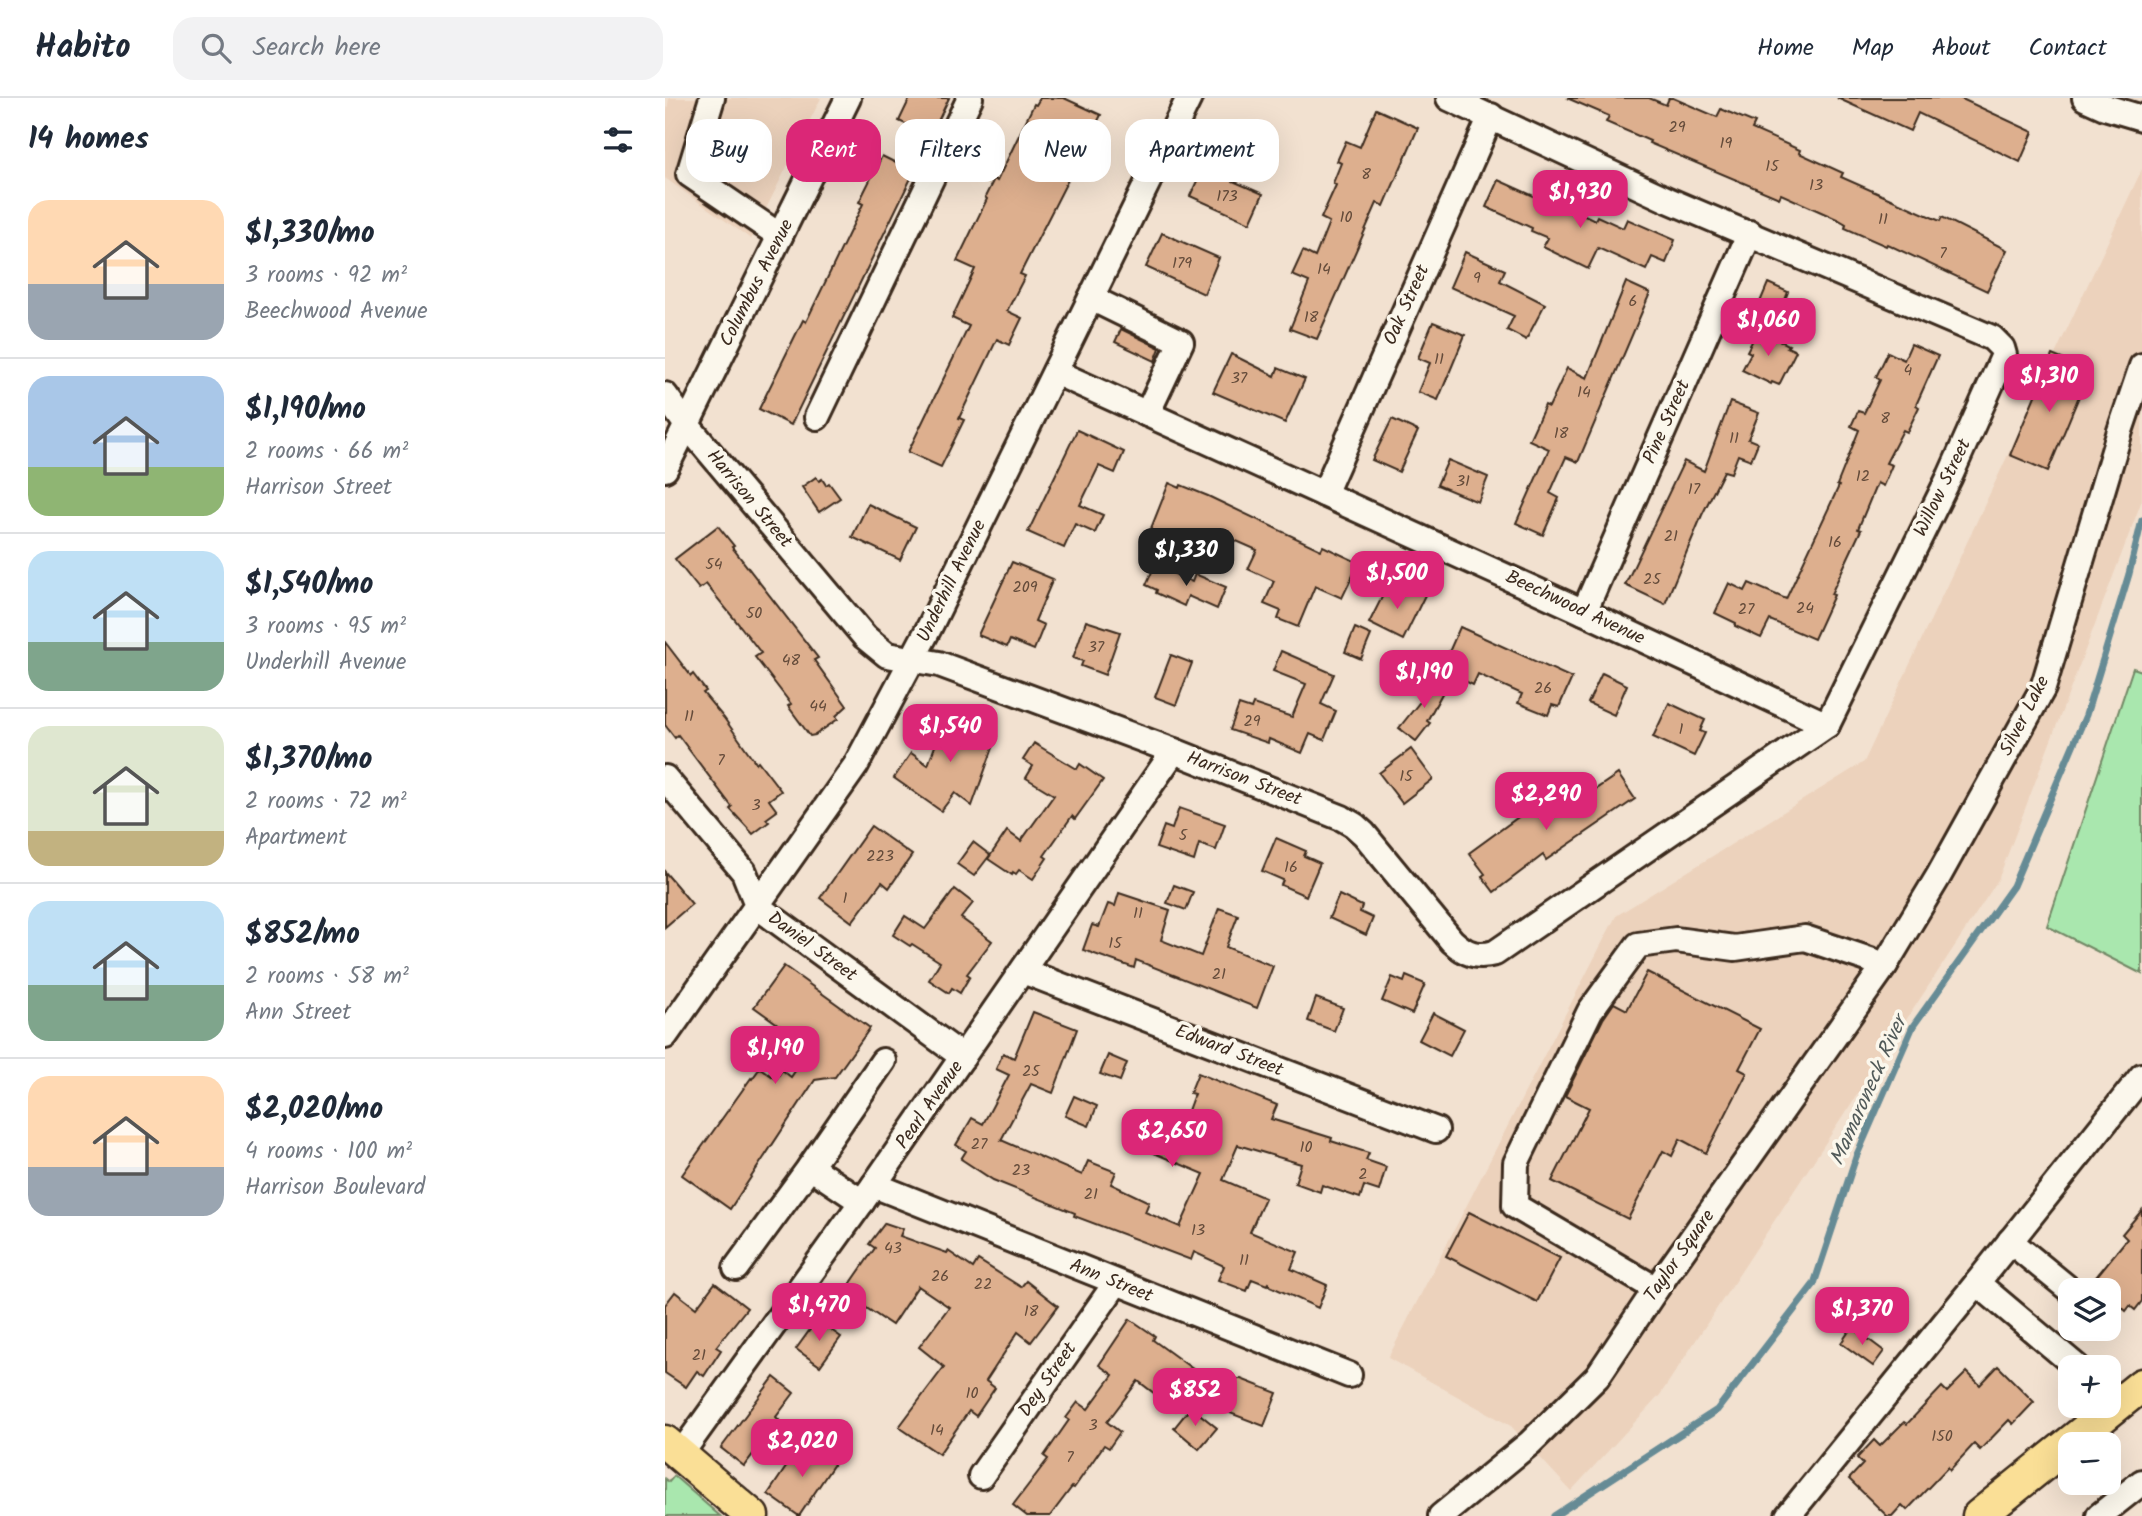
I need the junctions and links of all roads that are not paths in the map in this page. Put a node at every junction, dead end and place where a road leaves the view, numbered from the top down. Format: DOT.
graph roads {
  1 [pos="712,98"];
  2 [pos="848,98"];
  3 [pos="970,98"];
  4 [pos="1189,98"];
  5 [pos="1449,98"];
  6 [pos="2085,98"];
  7 [pos="1491,117"];
  8 [pos="2142,118"];
  9 [pos="1750,233"];
  10 [pos="781,236"];
  11 [pos="1091,298"];
  12 [pos="2142,366"];
  13 [pos="1055,372"];
  14 [pos="665,395"];
  15 [pos="1147,414"];
  16 [pos="817,418"];
  17 [pos="686,424"];
  18 [pos="665,469"];
  19 [pos="1324,494"];
  20 [pos="1584,611"];
  21 [pos="913,659"];
  22 [pos="1827,725"];
  23 [pos="1174,751"];
  24 [pos="665,778"];
  25 [pos="758,907"];
  26 [pos="1885,965"];
  27 [pos="1023,971"];
  28 [pos="665,1036"];
  29 [pos="963,1057"];
  30 [pos="883,1061"];
  31 [pos="2142,1076"];
  32 [pos="1436,1130"];
  33 [pos="810,1167"];
  34 [pos="868,1194"];
  35 [pos="2010,1241"];
  36 [pos="736,1268"];
  37 [pos="2058,1280"];
  38 [pos="1116,1283"];
  39 [pos="1977,1283"];
  40 [pos="1656,1289"];
  41 [pos="2063,1355"];
  42 [pos="1349,1375"];
  43 [pos="2124,1393"];
  44 [pos="673,1448"];
  45 [pos="981,1476"];
  46 [pos="2142,1482"];
  47 [pos="752,1516"];
  48 [pos="1441,1516"];
  49 [pos="1788,1516"];
  50 [pos="1979,1516"];
  51 [pos="2099,1516"];
  1 -- 10 [label="street"];
  2 -- 10 [label="street, Columbus Avenue"];
  3 -- 16 [label="street"];
  4 -- 11 [label="street, Underhill Avenue"];
  5 -- 7 [label="street"];
  6 -- 8 [label="street"];
  7 -- 9 [label="street"];
  7 -- 19 [label="street, Oak Street"];
  9 -- 20 [label="street, Pine Street"];
  9 -- 22 [label="street, Willow Street"];
  10 -- 17 [label="street, Columbus Avenue"];
  11 -- 13 [label="street, Underhill Avenue"];
  11 -- 15 [label="street"];
  12 -- 26 [label="street, Silver Lake"];
  13 -- 15 [label="street, Beechwood Avenue"];
  13 -- 21 [label="street, Underhill Avenue"];
  14 -- 17 [label="street, Harrison Street"];
  15 -- 19 [label="street, Beechwood Avenue"];
  17 -- 18 [label="street, Columbus Avenue"];
  17 -- 21 [label="street, Harrison Street"];
  19 -- 20 [label="street, Beechwood Avenue"];
  20 -- 22 [label="street, Beechwood Avenue"];
  21 -- 23 [label="street, Harrison Street"];
  21 -- 25 [label="street, Underhill Avenue"];
  22 -- 23 [label="street, Harrison Street"];
  23 -- 27 [label="street, Pearl Avenue"];
  24 -- 25 [label="street, Daniel Street"];
  25 -- 28 [label="street, Underhill Avenue"];
  25 -- 29 [label="street, Daniel Street"];
  26 -- 40 [label="street, Taylor Square"];
  26 -- 40 [label="street"];
  27 -- 29 [label="street, Pearl Avenue"];
  27 -- 32 [label="street, Edward Street"];
  29 -- 34 [label="street, Pearl Avenue"];
  30 -- 33 [label="street"];
  31 -- 35 [label="street"];
  33 -- 34 [label="street, Ann Street"];
  33 -- 36 [label="street"];
  34 -- 38 [label="street, Ann Street"];
  34 -- 44 [label="street, Pearl Avenue"];
  35 -- 37 [label="street"];
  35 -- 39 [label="street"];
  38 -- 42 [label="street, Ann Street"];
  38 -- 45 [label="street, Dey Street"];
  39 -- 41 [label="street"];
  39 -- 49 [label="street"];
  40 -- 48 [label="street, Taylor Square"];
  43 -- 50 [label="main road"];
  44 -- 47 [label="main road"];
  46 -- 51 [label="street"];
}
